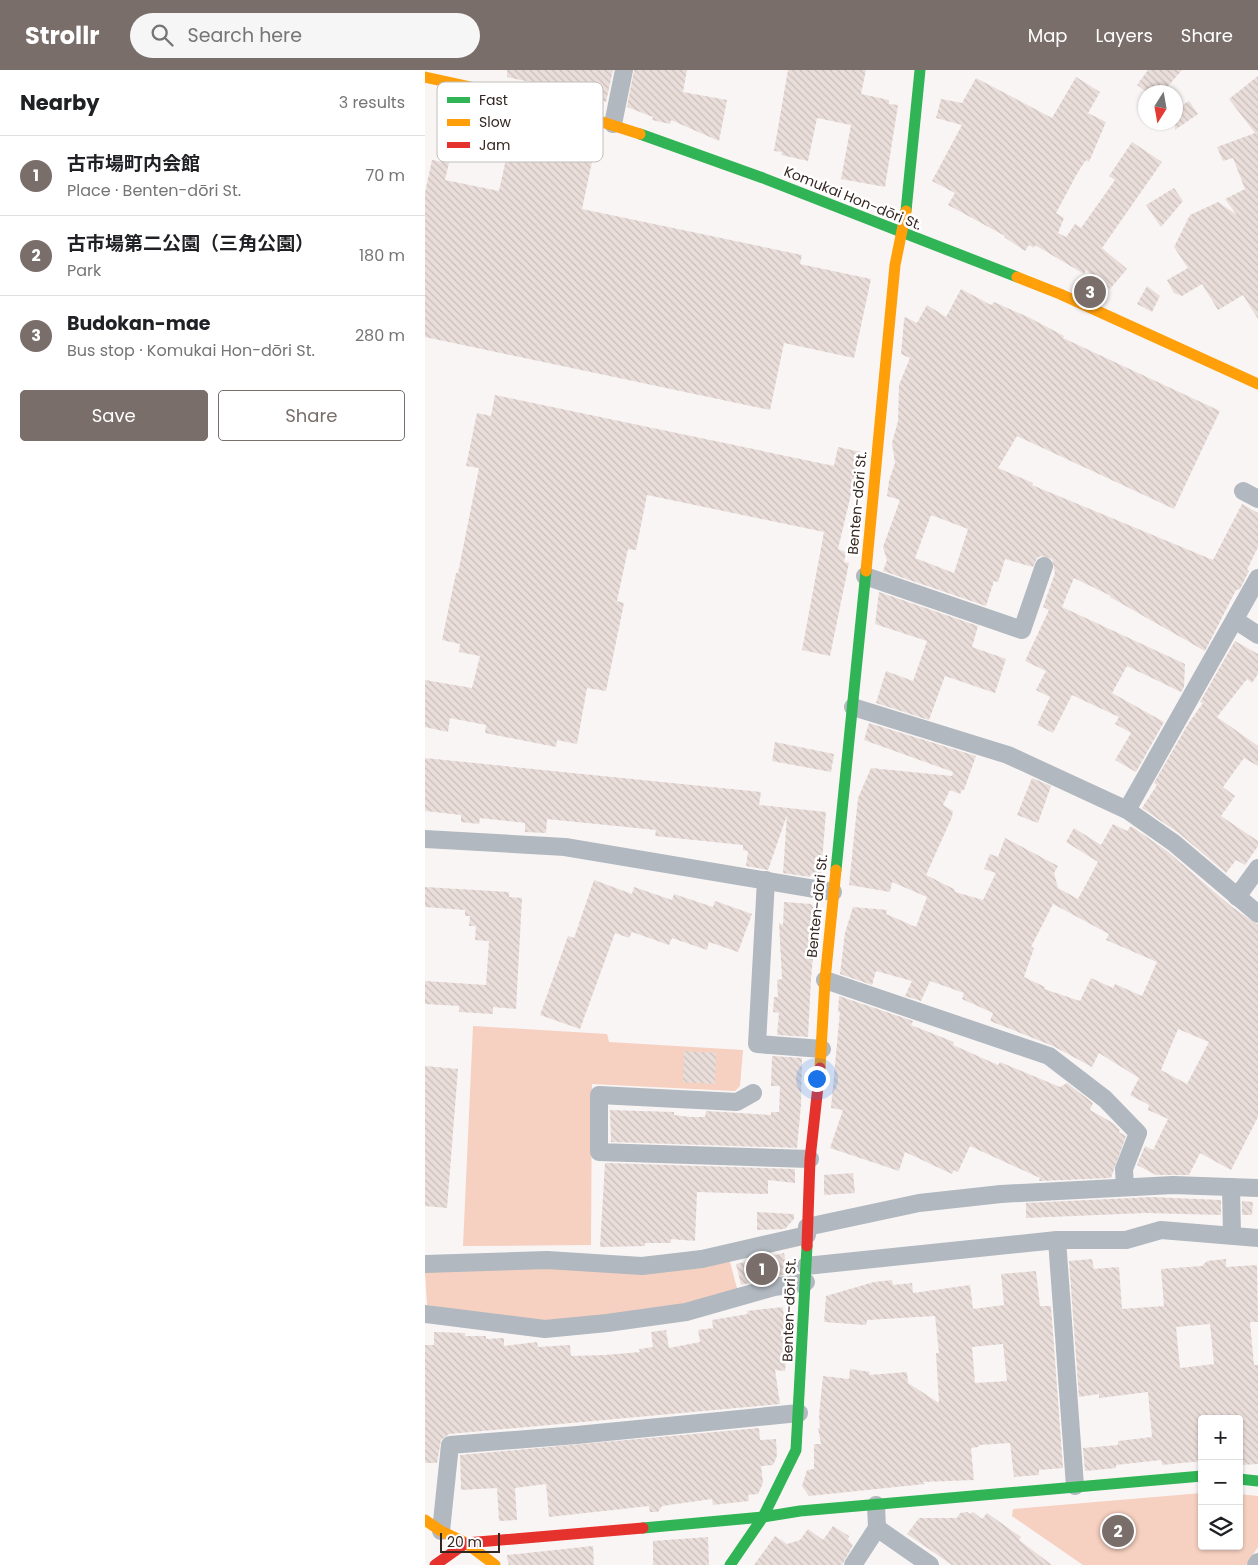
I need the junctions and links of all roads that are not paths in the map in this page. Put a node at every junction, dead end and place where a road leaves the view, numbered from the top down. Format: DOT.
graph roads {
  1 [pos="624,70"];
  2 [pos="920,70"];
  3 [pos="425,77"];
  4 [pos="448,82"];
  5 [pos="603,121"];
  6 [pos="613,124"];
  7 [pos="902,234"];
  8 [pos="1258,384"];
  9 [pos="1044,566"];
  10 [pos="865,576"];
  11 [pos="1258,578"];
  12 [pos="1235,620"];
  13 [pos="1258,635"];
  14 [pos="853,707"];
  15 [pos="1127,810"];
  16 [pos="425,839"];
  17 [pos="1258,868"];
  18 [pos="766,880"];
  19 [pos="833,892"];
  20 [pos="1237,896"];
  21 [pos="1258,914"];
  22 [pos="825,980"];
  23 [pos="822,1049"];
  24 [pos="753,1093"];
  25 [pos="810,1159"];
  26 [pos="1125,1187"];
  27 [pos="1231,1187"];
  28 [pos="1258,1188"];
  29 [pos="807,1231"];
  30 [pos="1232,1235"];
  31 [pos="1258,1238"];
  32 [pos="1057,1240"];
  33 [pos="425,1264"];
  34 [pos="806,1274"];
  35 [pos="425,1314"];
  36 [pos="799,1413"];
  37 [pos="1198,1476"];
  38 [pos="1243,1479"];
  39 [pos="1258,1481"];
  40 [pos="1075,1486"];
  41 [pos="876,1505"];
  42 [pos="763,1517"];
  43 [pos="425,1520"];
  44 [pos="877,1528"];
  45 [pos="441,1532"];
  46 [pos="466,1543"];
  47 [pos="435,1565"];
  48 [pos="495,1565"];
  49 [pos="730,1565"];
  50 [pos="853,1565"];
  51 [pos="930,1565"];
  1 -- 6 [label="street"];
  2 -- 7 [label="street, Benten-dōri St."];
  3 -- 4 [label="street, Komukai Hon-dōri St."];
  5 -- 6 [label="street, Komukai Hon-dōri St."];
  6 -- 7 [label="street, Komukai Hon-dōri St."];
  7 -- 8 [label="street, Komukai Hon-dōri St."];
  7 -- 10 [label="street, Benten-dōri St."];
  9 -- 10 [label="street"];
  10 -- 14 [label="street, Benten-dōri St."];
  11 -- 12 [label="street"];
  12 -- 13 [label="street"];
  12 -- 15 [label="street"];
  14 -- 15 [label="street"];
  14 -- 19 [label="street, Benten-dōri St."];
  15 -- 20 [label="street"];
  16 -- 18 [label="street"];
  17 -- 20 [label="street"];
  18 -- 19 [label="street"];
  18 -- 23 [label="street"];
  19 -- 22 [label="street, Benten-dōri St."];
  20 -- 21 [label="street"];
  22 -- 23 [label="street, Benten-dōri St."];
  22 -- 26 [label="street"];
  23 -- 25 [label="street, Benten-dōri St."];
  24 -- 25 [label="street"];
  25 -- 29 [label="street, Benten-dōri St."];
  26 -- 27 [label="street"];
  26 -- 29 [label="street"];
  27 -- 28 [label="street"];
  27 -- 30 [label="street"];
  29 -- 33 [label="street"];
  29 -- 34 [label="street, Benten-dōri St."];
  30 -- 31 [label="street"];
  30 -- 32 [label="street"];
  32 -- 34 [label="street"];
  32 -- 40 [label="street"];
  34 -- 35 [label="street"];
  34 -- 36 [label="street, Benten-dōri St."];
  36 -- 42 [label="street, Benten-dōri St."];
  36 -- 45 [label="street"];
  37 -- 40 [label="street"];
  38 -- 39 [label="street"];
  40 -- 41 [label="street"];
  41 -- 42 [label="street"];
  41 -- 44 [label="street"];
  42 -- 46 [label="street"];
  42 -- 49 [label="street, Benten-dōri St."];
  43 -- 45 [label="street"];
  44 -- 50 [label="street"];
  44 -- 51 [label="street"];
  45 -- 46 [label="street"];
  46 -- 47 [label="street"];
  46 -- 48 [label="street"];
}
